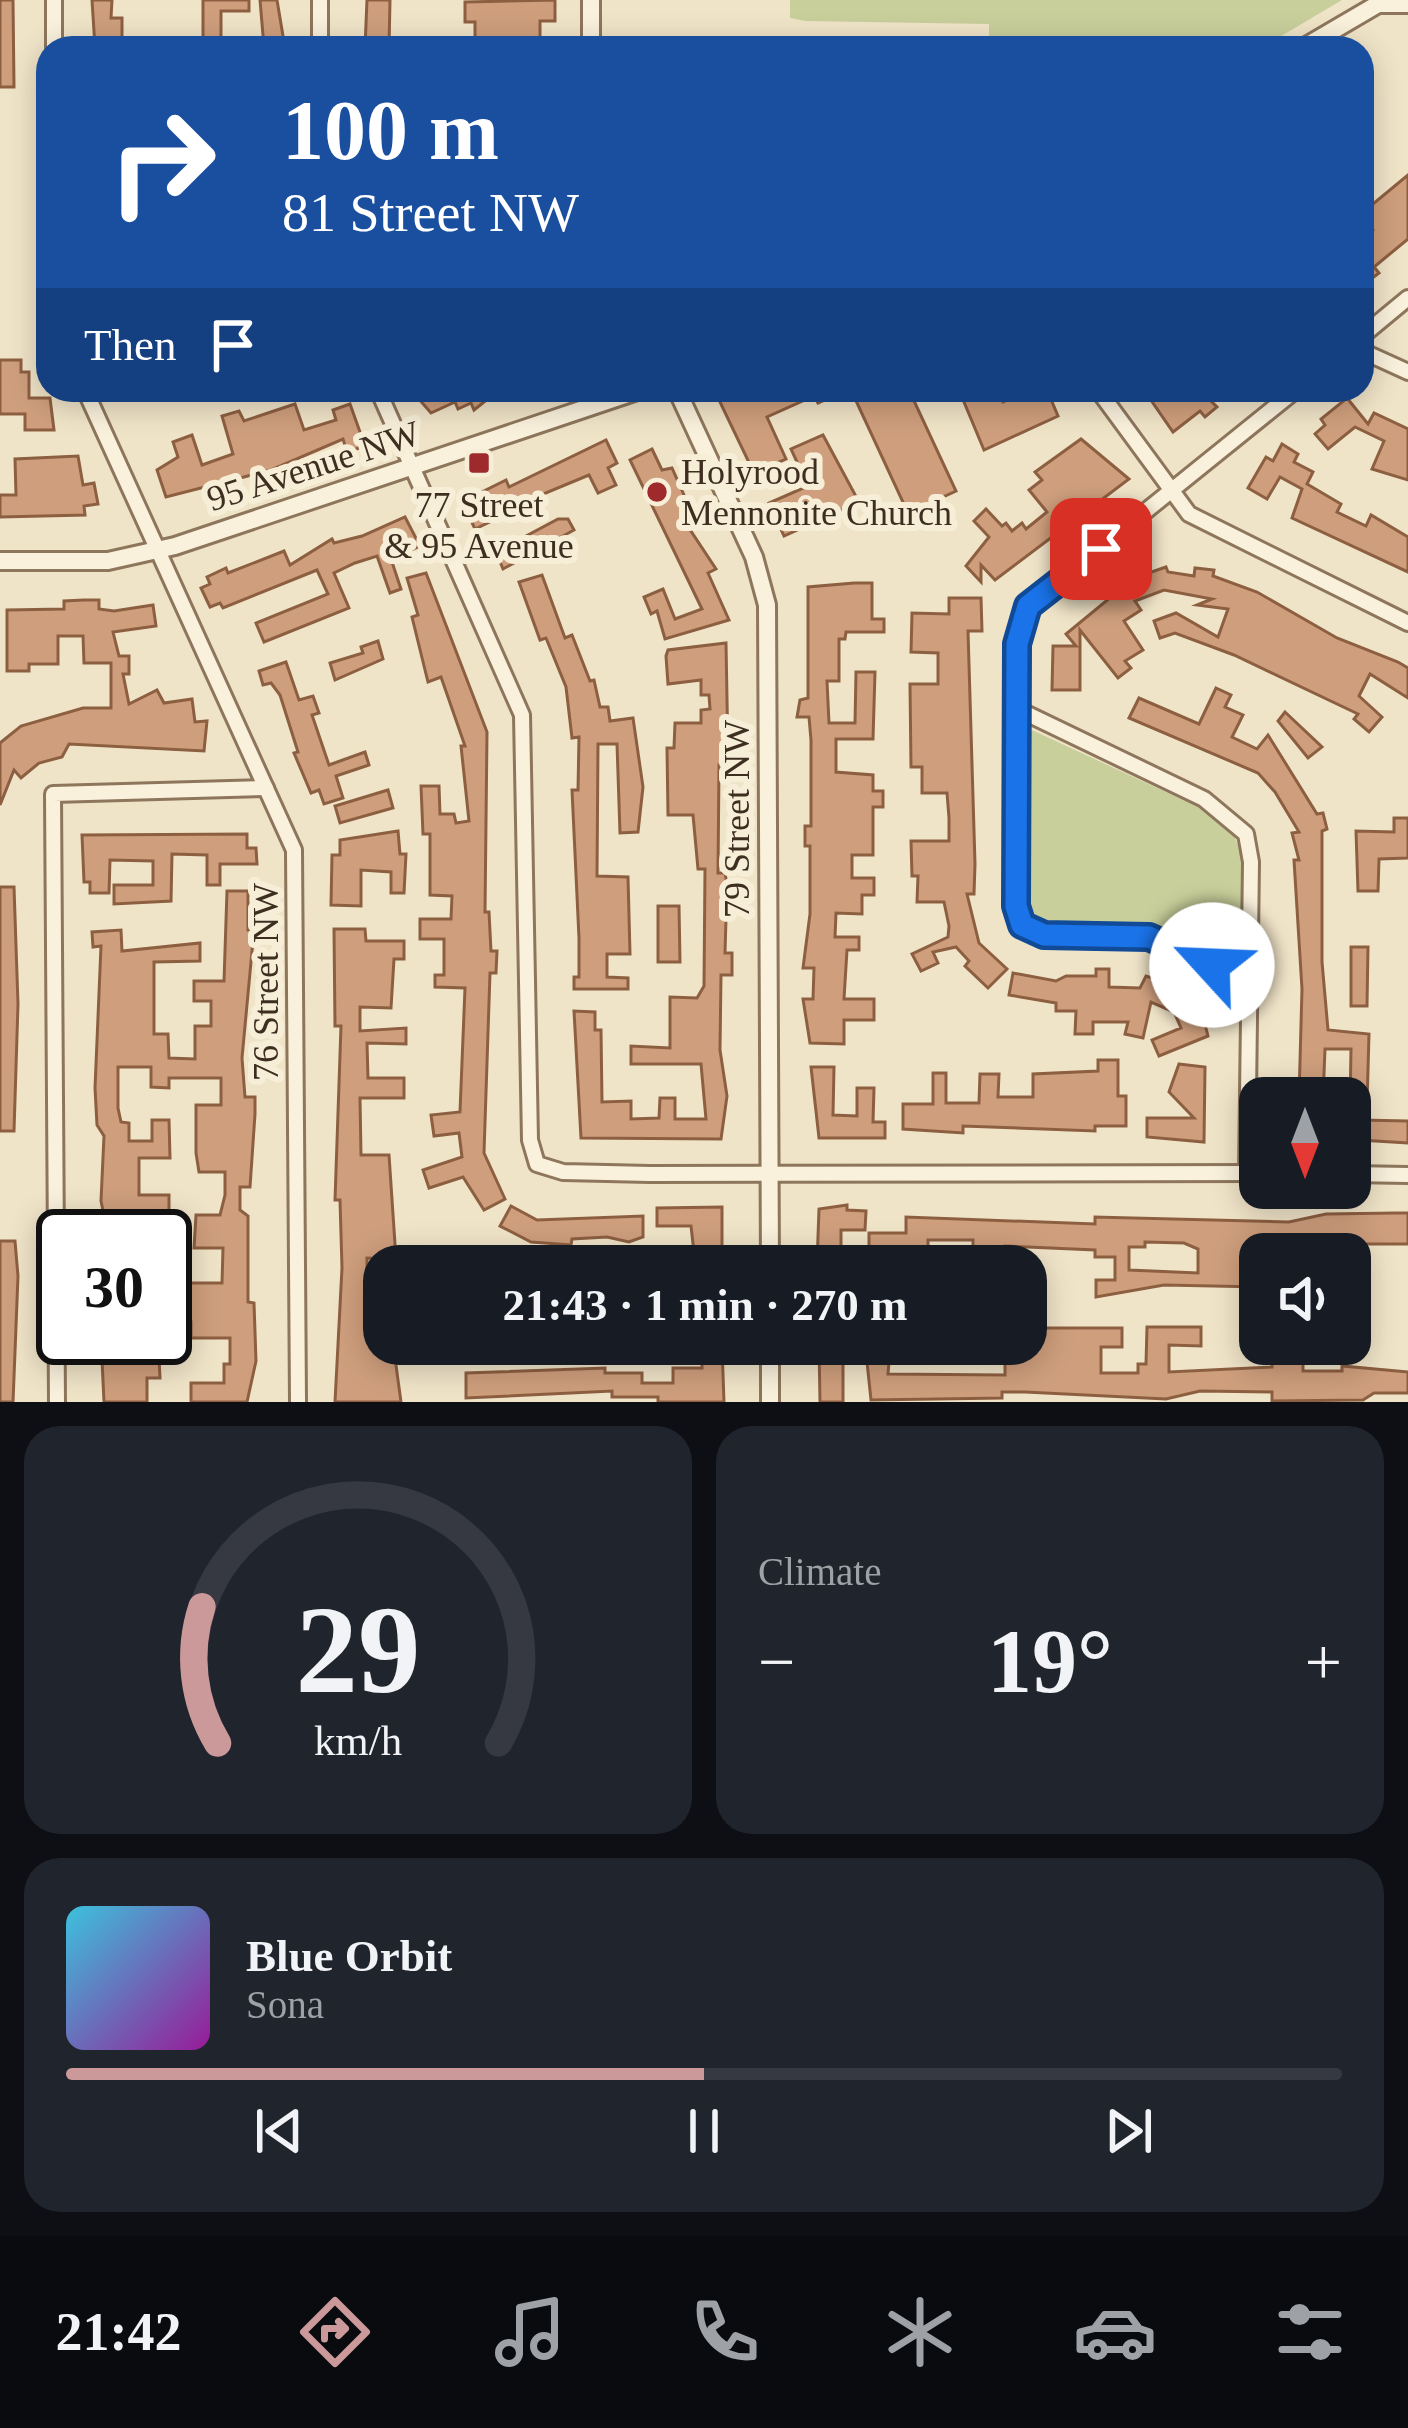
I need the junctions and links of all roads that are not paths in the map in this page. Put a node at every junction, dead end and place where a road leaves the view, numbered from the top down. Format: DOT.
graph roads {
  1 [pos="54,0"];
  2 [pos="320,0"];
  3 [pos="591,0"];
  4 [pos="1377,2"];
  5 [pos="1408,4"];
  6 [pos="54,36"];
  7 [pos="320,36"];
  8 [pos="591,36"];
  9 [pos="1323,36"];
  10 [pos="1408,298"];
  11 [pos="1374,326"];
  12 [pos="1374,357"];
  13 [pos="1408,373"];
  14 [pos="90,402"];
  15 [pos="383,402"];
  16 [pos="604,402"];
  17 [pos="683,402"];
  18 [pos="1108,402"];
  19 [pos="1282,402"];
  20 [pos="411,467"];
  21 [pos="1174,492"];
  22 [pos="158,550"];
  23 [pos="0,561"];
  24 [pos="1408,623"];
  25 [pos="1015,708"];
  26 [pos="266,788"];
  27 [pos="1248,999"];
  28 [pos="1250,1077"];
  29 [pos="1239,1173"];
  30 [pos="769,1174"];
  31 [pos="1371,1174"];
  32 [pos="1408,1175"];
  33 [pos="770,1245"];
  34 [pos="770,1365"];
  35 [pos="57,1402"];
  36 [pos="298,1402"];
  37 [pos="770,1402"];
  1 -- 6 [label="street"];
  2 -- 7 [label="street"];
  3 -- 8 [label="street"];
  4 -- 5 [label="street"];
  4 -- 9 [label="street"];
  10 -- 11 [label="street"];
  12 -- 13 [label="street"];
  14 -- 22 [label="street, 76 Street NW"];
  15 -- 20 [label="street"];
  16 -- 20 [label="street, 95 Avenue NW"];
  17 -- 30 [label="street, 79 Street NW"];
  18 -- 21 [label="street"];
  19 -- 21 [label="street"];
  20 -- 22 [label="street, 95 Avenue NW"];
  20 -- 30 [label="street"];
  21 -- 24 [label="street"];
  21 -- 25 [label="street"];
  22 -- 23 [label="street, 95 Avenue NW"];
  22 -- 26 [label="street, 76 Street NW"];
  25 -- 27 [label="street"];
  25 -- 27 [label="street"];
  26 -- 35 [label="street"];
  26 -- 36 [label="street, 76 Street NW"];
  27 -- 28 [label="street"];
  29 -- 30 [label="street"];
  30 -- 33 [label="street, 79 Street NW"];
  31 -- 32 [label="street"];
  34 -- 37 [label="street"];
}
